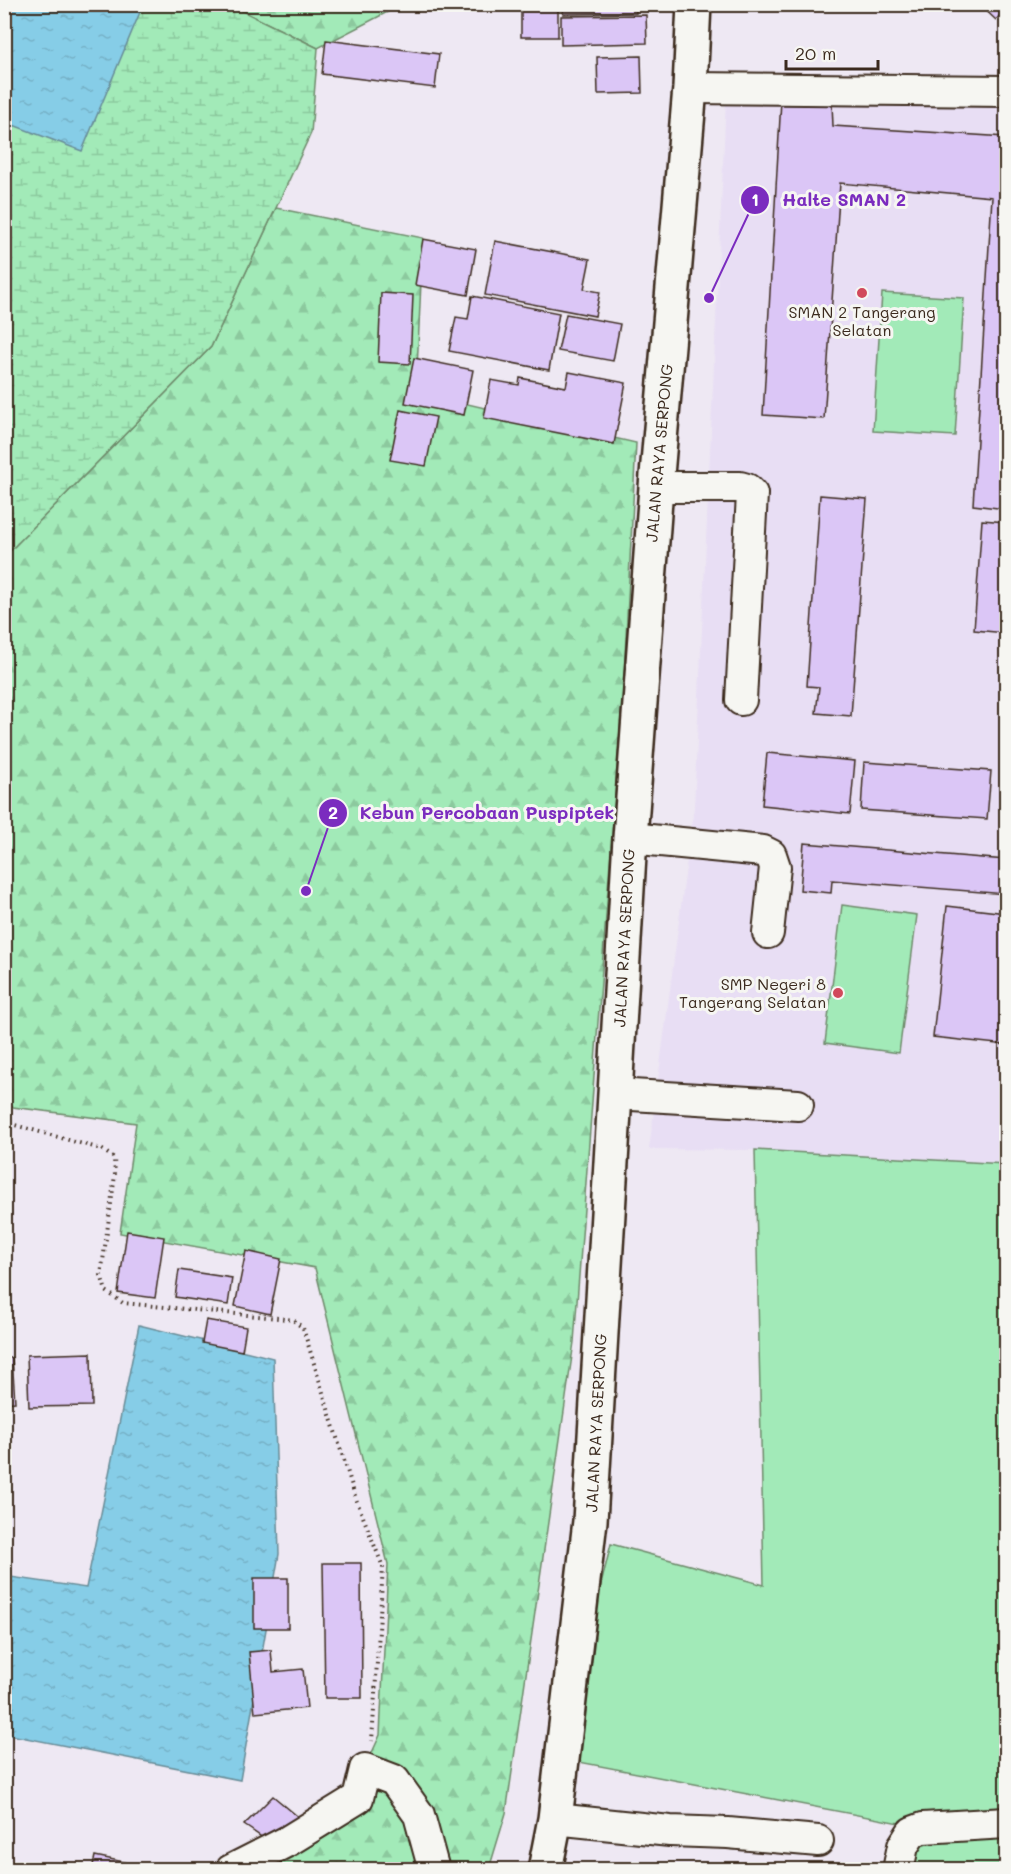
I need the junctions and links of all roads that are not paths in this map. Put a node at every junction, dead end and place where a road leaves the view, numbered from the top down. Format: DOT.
graph roads {
  1 [pos="694,4"];
  2 [pos="690,88"];
  3 [pos="1006,91"];
  4 [pos="656,487"];
  5 [pos="741,700"];
  6 [pos="630,838"];
  7 [pos="768,933"];
  8 [pos="615,1094"];
  9 [pos="798,1105"];
  10 [pos="555,1819"];
  11 [pos="1006,1823"];
  12 [pos="818,1841"];
  13 [pos="231,1869"];
  14 [pos="434,1869"];
  15 [pos="545,1869"];
  16 [pos="898,1869"];
  1 -- 2 [label="main road, JALAN RAYA SERPONG"];
  2 -- 3 [label="street"];
  2 -- 4 [label="main road, JALAN RAYA SERPONG"];
  4 -- 5 [label="street"];
  4 -- 6 [label="main road, JALAN RAYA SERPONG"];
  6 -- 7 [label="street"];
  6 -- 8 [label="main road, JALAN RAYA SERPONG"];
  8 -- 9 [label="street"];
  8 -- 10 [label="main road, JALAN RAYA SERPONG"];
  10 -- 12 [label="street"];
  10 -- 15 [label="main road, JALAN RAYA SERPONG"];
  11 -- 16 [label="street"];
  13 -- 14 [label="street"];
}
